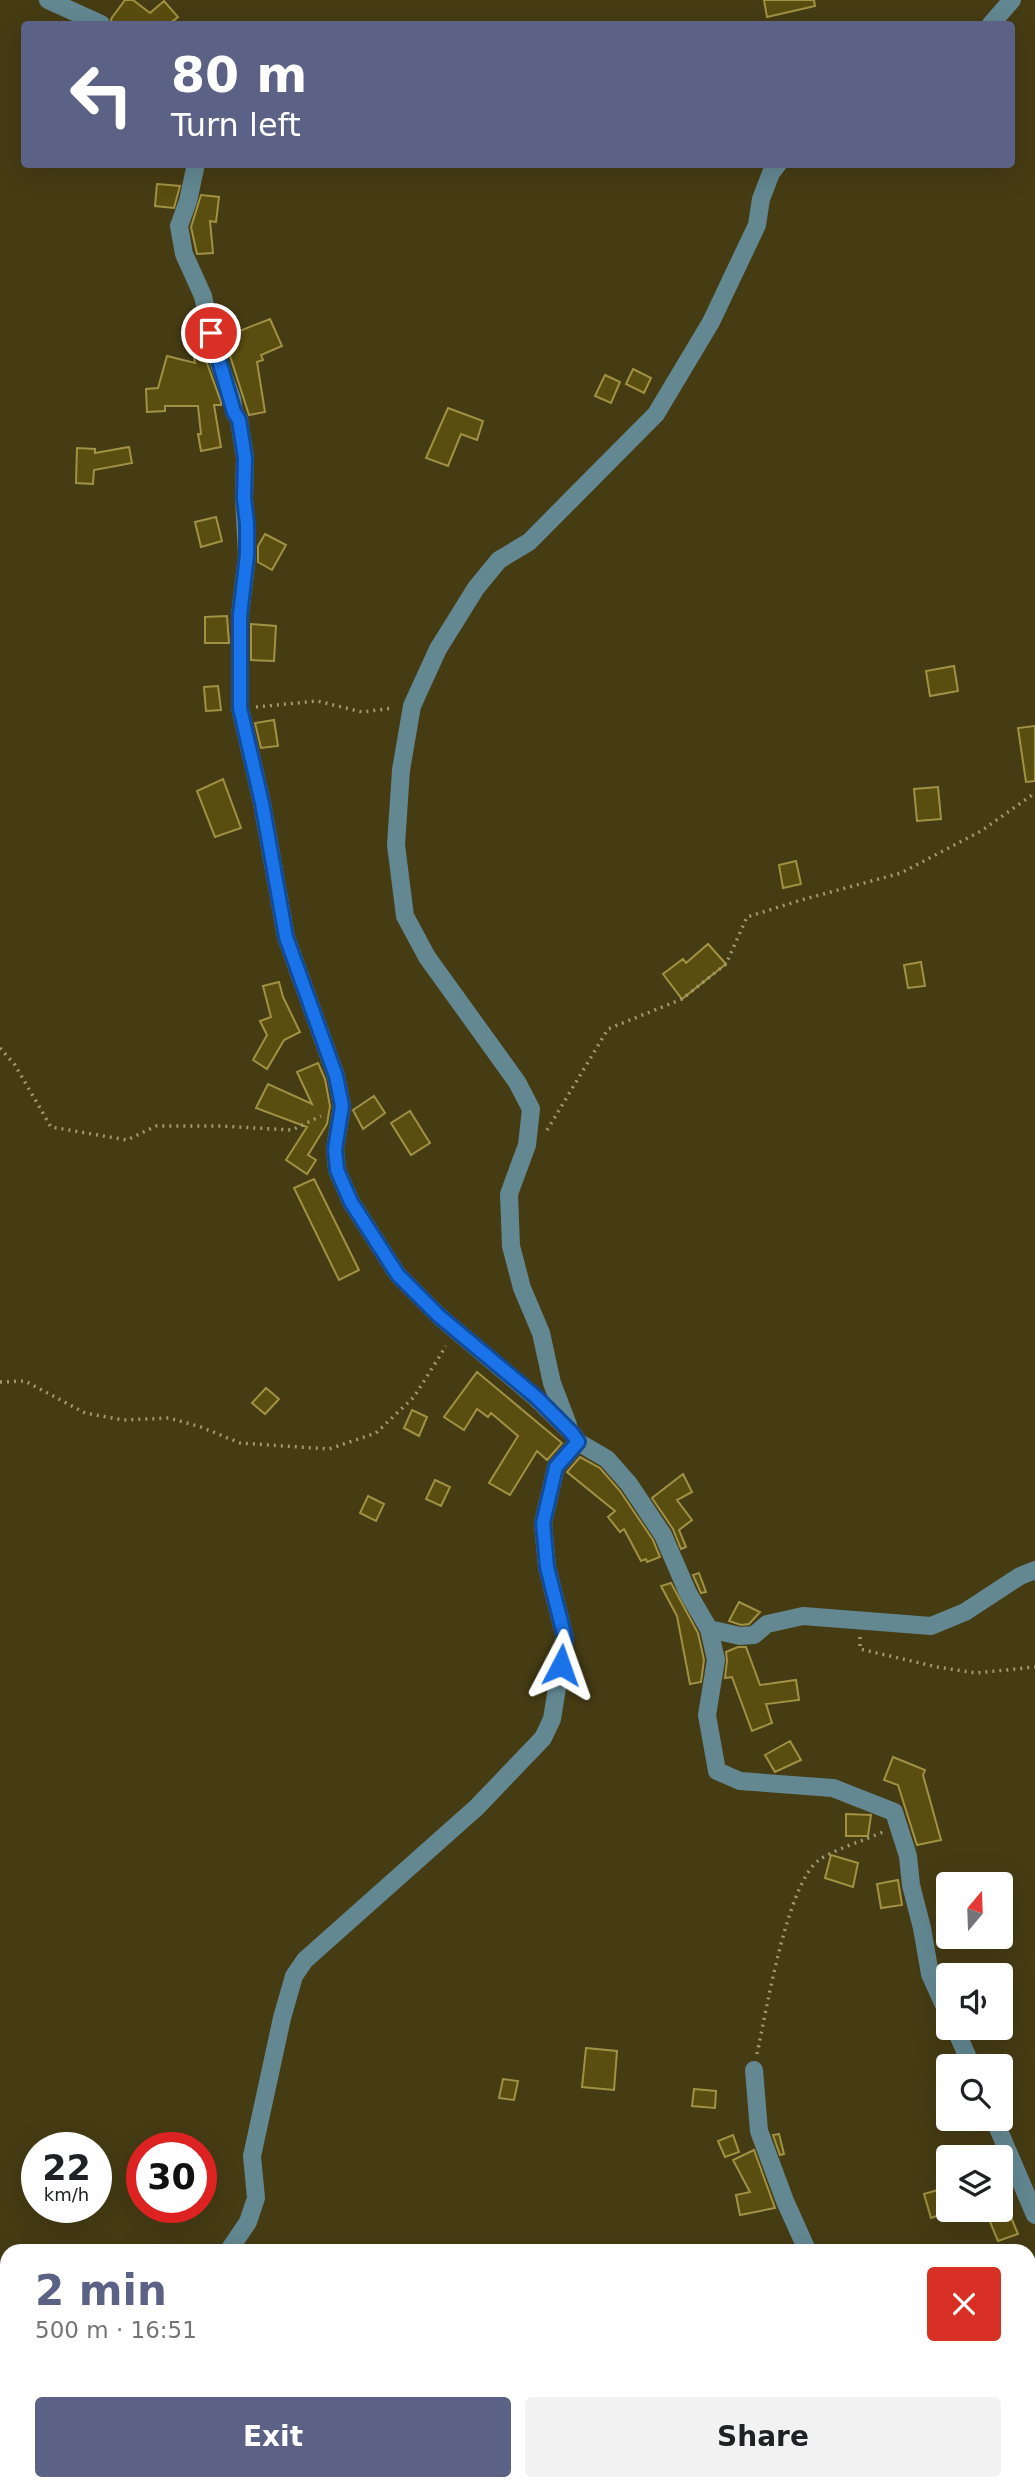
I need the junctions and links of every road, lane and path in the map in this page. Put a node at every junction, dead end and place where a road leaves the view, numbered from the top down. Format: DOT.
graph roads {
  1 [pos="48,0"];
  2 [pos="1012,0"];
  3 [pos="94,21"];
  4 [pos="994,21"];
  5 [pos="195,168"];
  6 [pos="775,168"];
  7 [pos="412,706"];
  8 [pos="240,708"];
  9 [pos="1035,793"];
  10 [pos="0,1048"];
  11 [pos="342,1106"];
  12 [pos="542,1137"];
  13 [pos="456,1330"];
  14 [pos="0,1381"];
  15 [pos="574,1437"];
  16 [pos="1035,1570"];
  17 [pos="860,1621"];
  18 [pos="709,1629"];
  19 [pos="1035,1667"];
  20 [pos="898,1825"];
  21 [pos="936,1987"];
  22 [pos="754,2070"];
  23 [pos="1000,2131"];
  24 [pos="1035,2215"];
  25 [pos="233,2244"];
  26 [pos="804,2244"];
  1 -- 3 [label="street"];
  2 -- 4 [label="street"];
  5 -- 8 [label="street"];
  6 -- 7 [label="street"];
  7 -- 8 [label="path"];
  7 -- 15 [label="street"];
  8 -- 11 [label="street"];
  9 -- 12 [label="path"];
  10 -- 11 [label="path"];
  11 -- 13 [label="street"];
  13 -- 14 [label="path"];
  13 -- 15 [label="street"];
  15 -- 18 [label="street"];
  15 -- 25 [label="street"];
  16 -- 17 [label="street"];
  17 -- 18 [label="street"];
  17 -- 19 [label="path"];
  18 -- 20 [label="street"];
  20 -- 21 [label="street"];
  20 -- 22 [label="path"];
  22 -- 26 [label="street"];
  23 -- 24 [label="street"];
}
